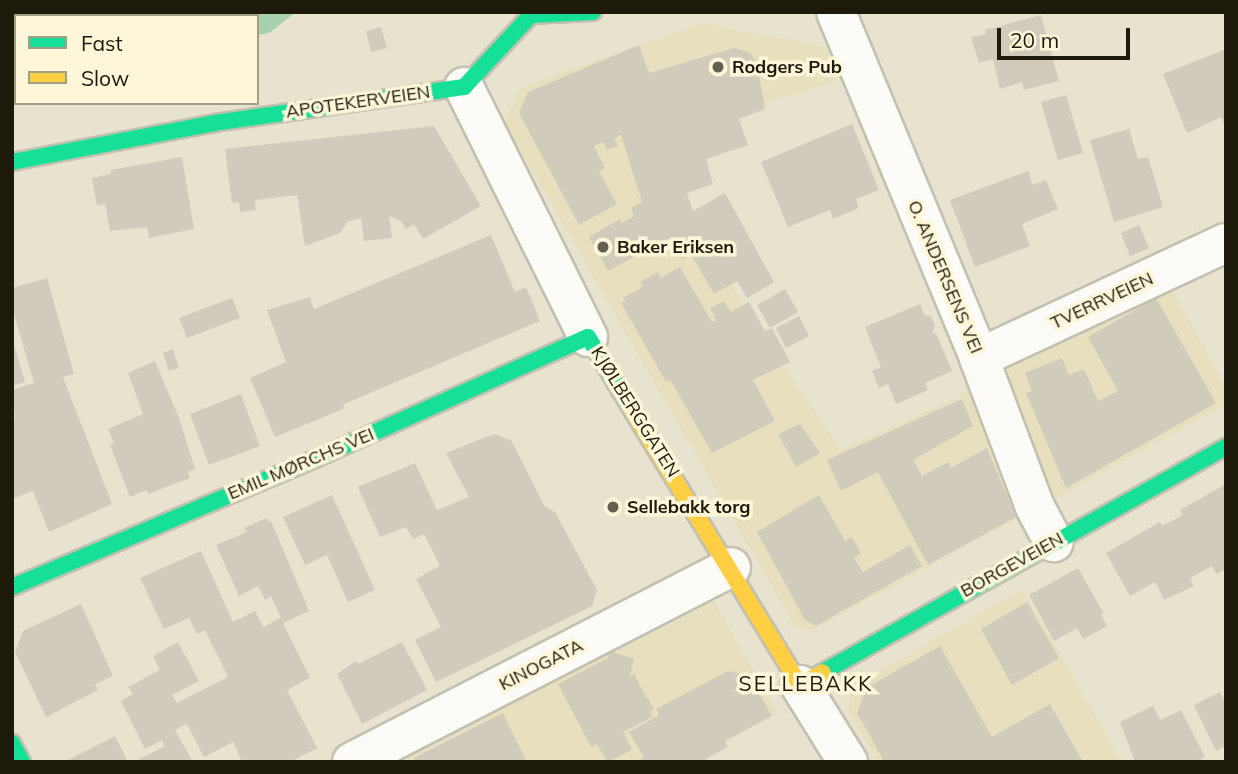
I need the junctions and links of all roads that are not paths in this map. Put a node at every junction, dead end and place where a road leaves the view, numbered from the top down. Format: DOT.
graph roads {
  1 [pos="593,12"];
  2 [pos="836,12"];
  3 [pos="464,87"];
  4 [pos="12,162"];
  5 [pos="1226,243"];
  6 [pos="588,337"];
  7 [pos="979,358"];
  8 [pos="1226,447"];
  9 [pos="1054,542"];
  10 [pos="731,567"];
  11 [pos="12,587"];
  12 [pos="800,685"];
  13 [pos="12,743"];
  14 [pos="22,762"];
  15 [pos="352,762"];
  16 [pos="848,762"];
  1 -- 3 [label="main road"];
  2 -- 7 [label="street, O. ANDERSENS VEI"];
  3 -- 4 [label="main road, APOTEKERVEIEN"];
  3 -- 6 [label="street, KJØLBERGGATEN"];
  5 -- 7 [label="street, TVERRVEIEN"];
  6 -- 10 [label="main road, KJØLBERGGATEN"];
  6 -- 11 [label="main road, EMIL MØRCHS VEI"];
  7 -- 9 [label="street, O. ANDERSENS VEI"];
  8 -- 9 [label="main road, BORGEVEIEN"];
  9 -- 12 [label="main road, BORGEVEIEN"];
  10 -- 12 [label="main road, KJØLBERGGATEN"];
  10 -- 15 [label="street, KINOGATA"];
  12 -- 16 [label="street, KJØLBERGGATEN"];
  13 -- 14 [label="main road"];
}
